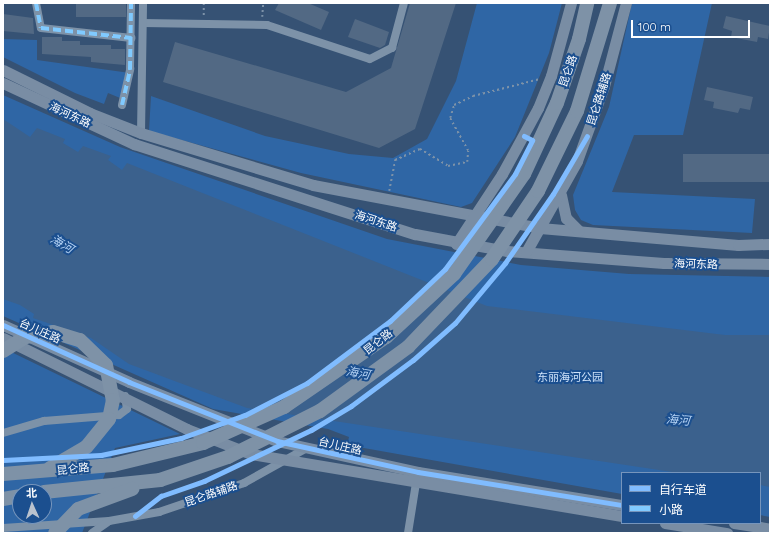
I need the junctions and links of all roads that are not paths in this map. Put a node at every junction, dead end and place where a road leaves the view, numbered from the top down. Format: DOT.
graph roads {
  1 [pos="36,3"];
  2 [pos="131,3"];
  3 [pos="143,3"];
  4 [pos="404,3"];
  5 [pos="571,3"];
  6 [pos="587,3"];
  7 [pos="610,3"];
  8 [pos="626,3"];
  9 [pos="143,23"];
  10 [pos="131,38"];
  11 [pos="3,70"];
  12 [pos="3,83"];
  13 [pos="122,105"];
  14 [pos="141,134"];
  15 [pos="561,194"];
  16 [pos="482,205"];
  17 [pos="451,213"];
  18 [pos="475,218"];
  19 [pos="543,225"];
  20 [pos="579,231"];
  21 [pos="456,244"];
  22 [pos="770,244"];
  23 [pos="476,246"];
  24 [pos="507,251"];
  25 [pos="526,252"];
  26 [pos="770,264"];
  27 [pos="3,325"];
  28 [pos="3,338"];
  29 [pos="3,351"];
  30 [pos="125,396"];
  31 [pos="3,432"];
  32 [pos="307,448"];
  33 [pos="285,461"];
  34 [pos="37,473"];
  35 [pos="3,474"];
  36 [pos="417,477"];
  37 [pos="160,480"];
  38 [pos="52,491"];
  39 [pos="621,505"];
  40 [pos="621,516"];
  41 [pos="109,521"];
  42 [pos="671,524"];
  43 [pos="740,524"];
  44 [pos="3,528"];
  45 [pos="770,529"];
  46 [pos="55,533"];
  47 [pos="92,533"];
  48 [pos="408,533"];
  49 [pos="727,533"];
  1 -- 10 [label="street"];
  2 -- 10 [label="street"];
  3 -- 9 [label="street"];
  4 -- 9 [label="street"];
  5 -- 16 [label="main road"];
  6 -- 34 [label="highway, 昆仑路"];
  7 -- 37 [label="highway, 昆仑路"];
  8 -- 15 [label="main road, 昆仑路辅路"];
  9 -- 14 [label="street"];
  10 -- 13 [label="street"];
  11 -- 14 [label="main road, 海河东路"];
  12 -- 21 [label="main road, 海河东路"];
  14 -- 17 [label="main road, 海河东路"];
  15 -- 19 [label="main road, 昆仑路辅路"];
  15 -- 20 [label="main road"];
  16 -- 17 [label="main road"];
  16 -- 18 [label="main road"];
  17 -- 18 [label="main road, 海河东路"];
  18 -- 19 [label="main road, 海河东路"];
  18 -- 21 [label="main road"];
  18 -- 23 [label="main road"];
  19 -- 20 [label="main road, 海河东路"];
  19 -- 24 [label="main road"];
  19 -- 25 [label="main road, 昆仑路辅路"];
  20 -- 22 [label="main road, 海河东路"];
  21 -- 23 [label="main road, 海河东路"];
  23 -- 24 [label="main road, 海河东路"];
  24 -- 25 [label="main road, 海河东路"];
  25 -- 26 [label="main road, 海河东路"];
  27 -- 32 [label="main road, 台儿庄路"];
  28 -- 30 [label="main road, 台儿庄路"];
  29 -- 34 [label="highway"];
  30 -- 31 [label="street"];
  30 -- 33 [label="main road, 台儿庄路"];
  32 -- 33 [label="street, 昆仑路辅路"];
  32 -- 36 [label="main road, 台儿庄路"];
  33 -- 36 [label="main road, 台儿庄路"];
  33 -- 41 [label="street, 昆仑路辅路"];
  34 -- 35 [label="highway, 昆仑路"];
  36 -- 39 [label="main road, 台儿庄路"];
  36 -- 40 [label="main road, 台儿庄路"];
  36 -- 48 [label="street"];
  37 -- 38 [label="highway, 昆仑路"];
  37 -- 46 [label="highway"];
  41 -- 44 [label="street, 昆仑路辅路"];
  41 -- 47 [label="street, 昆仑路辅路"];
  42 -- 49 [label="main road"];
  43 -- 45 [label="main road"];
}
